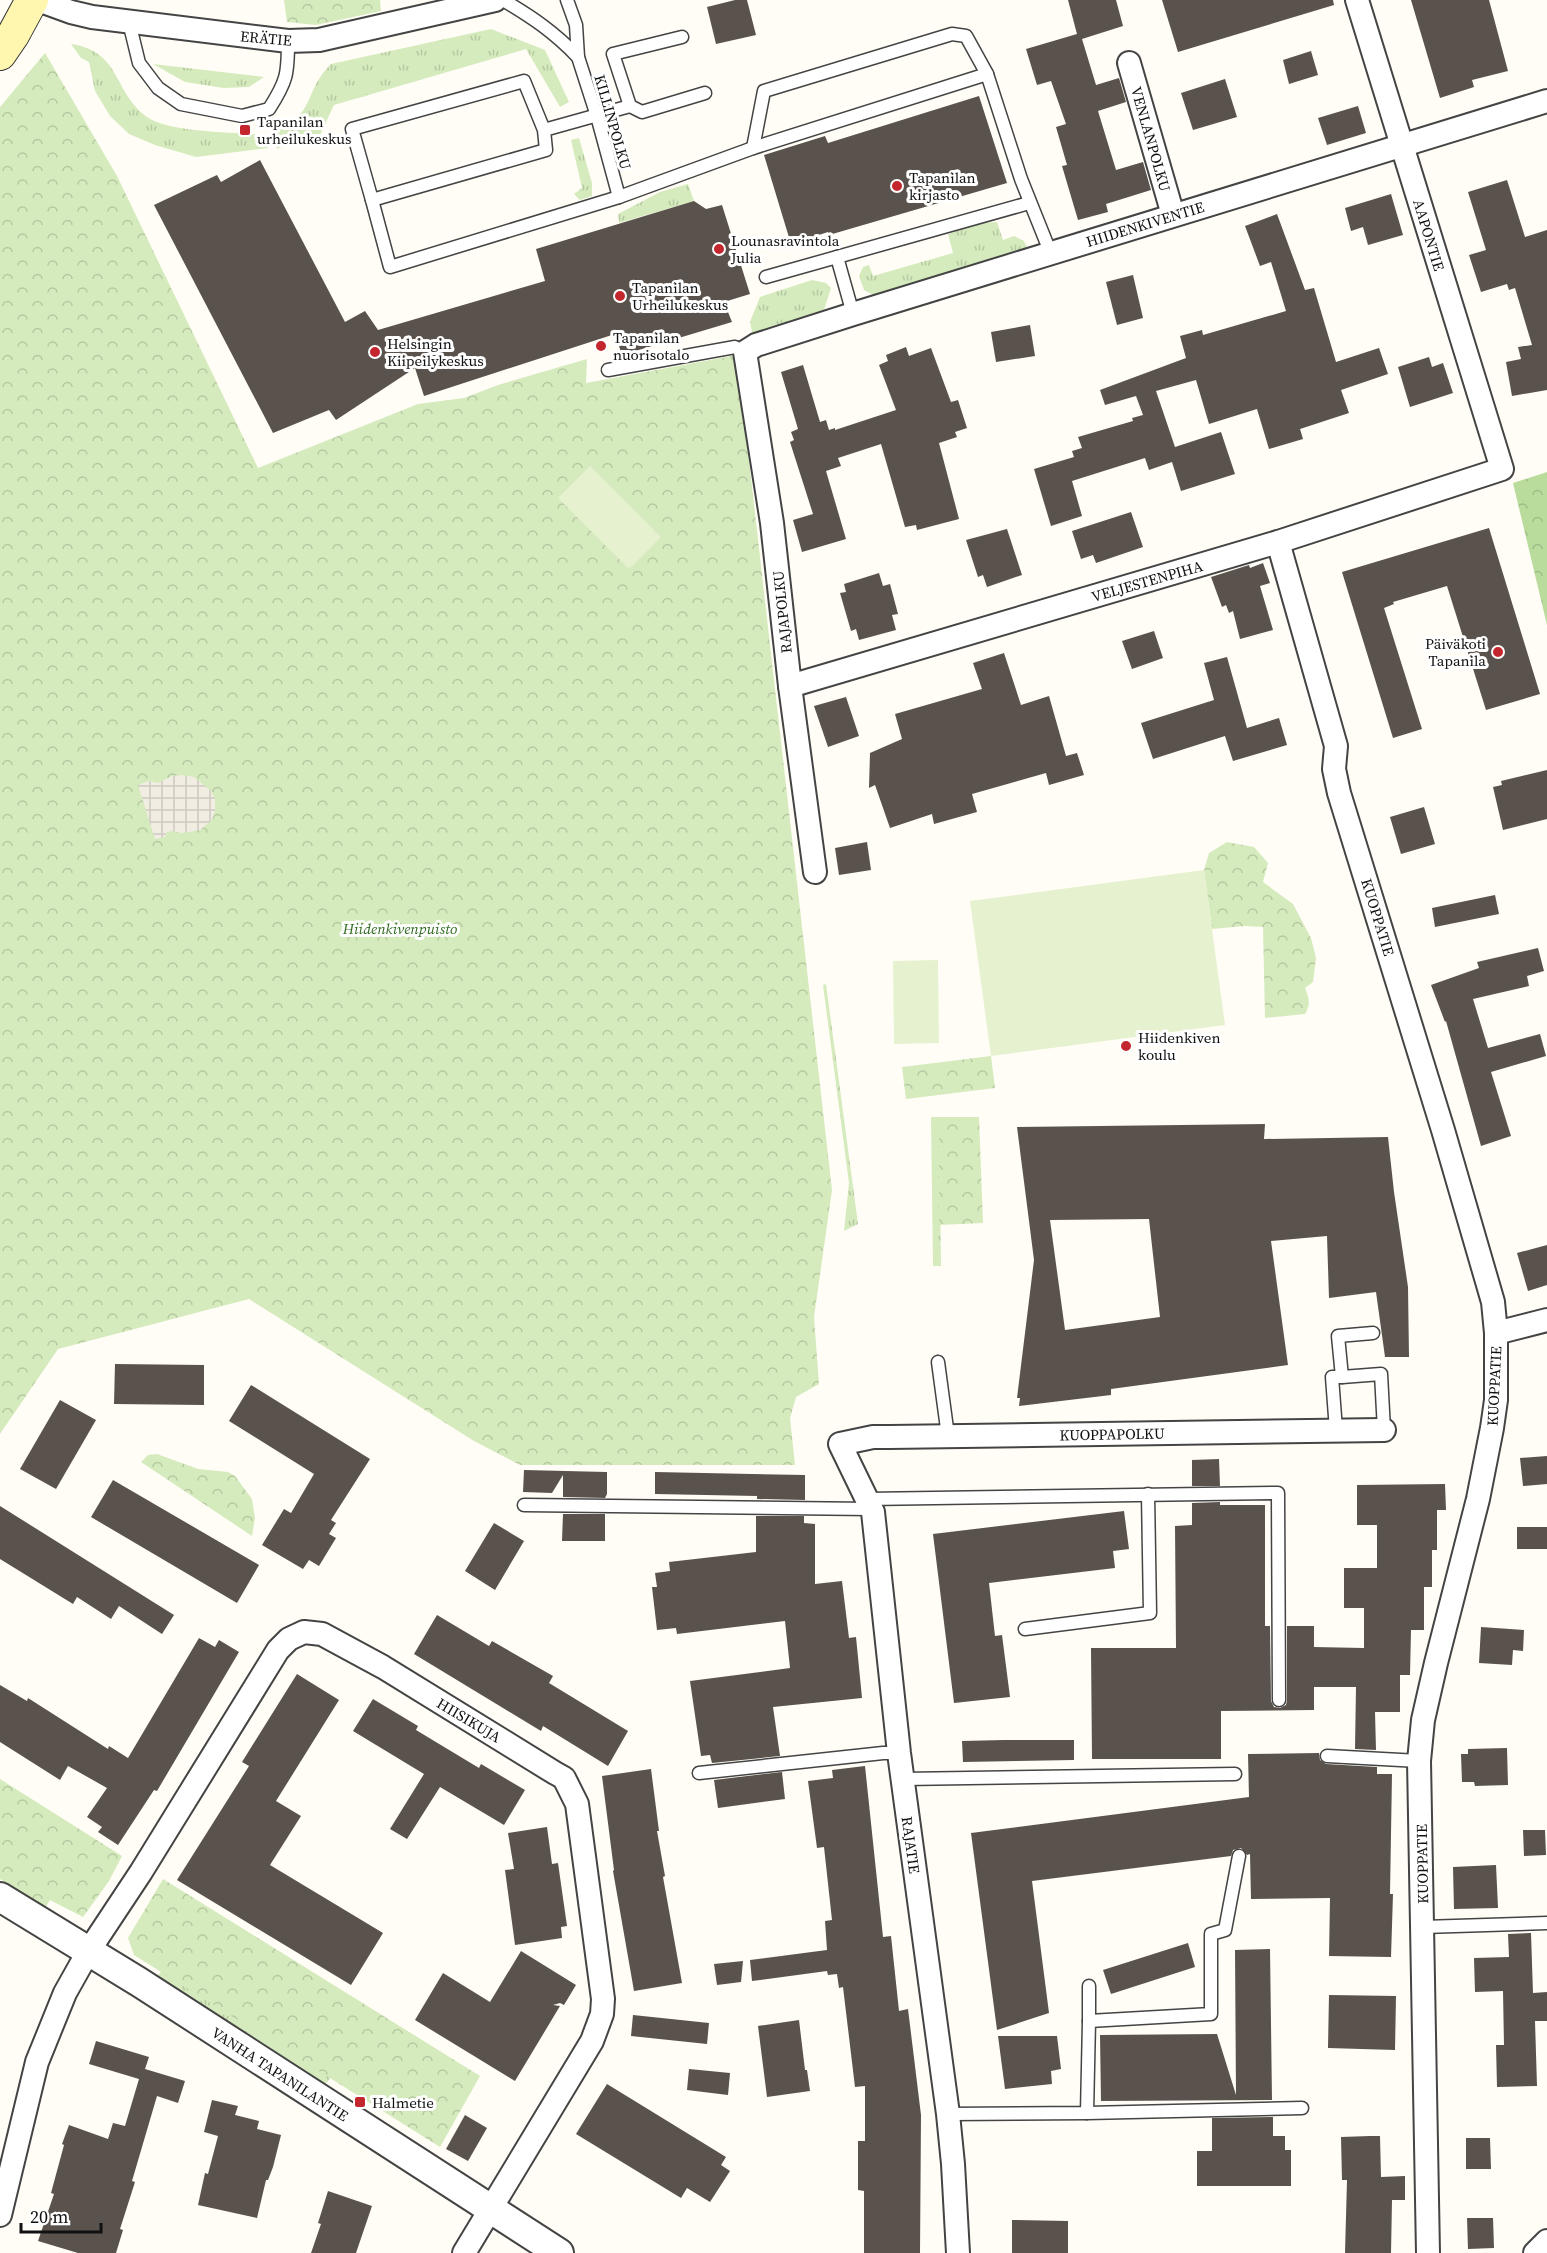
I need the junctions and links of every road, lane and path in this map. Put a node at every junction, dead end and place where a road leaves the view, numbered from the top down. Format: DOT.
graph roads {
  1 [pos="32,0"];
  2 [pos="38,0"];
  3 [pos="495,0"];
  4 [pos="503,0"];
  5 [pos="567,0"];
  6 [pos="1357,0"];
  7 [pos="129,22"];
  8 [pos="682,37"];
  9 [pos="288,41"];
  10 [pos="0,54"];
  11 [pos="578,57"];
  12 [pos="1129,63"];
  13 [pos="987,74"];
  14 [pos="705,93"];
  15 [pos="1547,100"];
  16 [pos="630,106"];
  17 [pos="597,116"];
  18 [pos="544,130"];
  19 [pos="1402,146"];
  20 [pos="753,148"];
  21 [pos="619,197"];
  22 [pos="372,200"];
  23 [pos="1029,203"];
  24 [pos="1173,215"];
  25 [pos="1051,254"];
  26 [pos="837,257"];
  27 [pos="765,277"];
  28 [pos="853,315"];
  29 [pos="745,352"];
  30 [pos="608,370"];
  31 [pos="1502,469"];
  32 [pos="1278,542"];
  33 [pos="790,686"];
  34 [pos="815,872"];
  35 [pos="1547,1320"];
  36 [pos="1372,1333"];
  37 [pos="1496,1333"];
  38 [pos="938,1362"];
  39 [pos="1342,1377"];
  40 [pos="1336,1430"];
  41 [pos="1384,1430"];
  42 [pos="948,1436"];
  43 [pos="840,1444"];
  44 [pos="1148,1494"];
  45 [pos="869,1504"];
  46 [pos="524,1506"];
  47 [pos="1025,1629"];
  48 [pos="1279,1700"];
  49 [pos="899,1753"];
  50 [pos="1327,1756"];
  51 [pos="1419,1761"];
  52 [pos="699,1773"];
  53 [pos="1235,1774"];
  54 [pos="903,1779"];
  55 [pos="1239,1856"];
  56 [pos="0,1897"];
  57 [pos="1547,1923"];
  58 [pos="1423,1927"];
  59 [pos="88,1952"];
  60 [pos="1089,1986"];
  61 [pos="1089,2021"];
  62 [pos="1302,2108"];
  63 [pos="1087,2113"];
  64 [pos="948,2114"];
  65 [pos="1,2208"];
  66 [pos="490,2209"];
  67 [pos="1547,2241"];
  68 [pos="464,2253"];
  69 [pos="559,2253"];
  70 [pos="958,2253"];
  71 [pos="1428,2253"];
  72 [pos="1535,2253"];
  1 -- 10 [label="main road"];
  2 -- 7 [label="street, ERÄTIE"];
  3 -- 9 [label="street, ERÄTIE"];
  4 -- 11 [label="lane, KILLINPOLKU"];
  5 -- 11 [label="lane, KILLINPOLKU"];
  6 -- 19 [label="street, AAPONTIE"];
  7 -- 9 [label="street, ERÄTIE"];
  7 -- 9 [label="lane"];
  8 -- 16 [label="lane"];
  11 -- 17 [label="lane, KILLINPOLKU"];
  12 -- 24 [label="street, VENLANPOLKU"];
  13 -- 20 [label="lane"];
  13 -- 20 [label="lane"];
  13 -- 23 [label="lane"];
  14 -- 16 [label="lane"];
  15 -- 19 [label="street, HIIDENKIVENTIE"];
  16 -- 17 [label="lane"];
  17 -- 18 [label="lane"];
  17 -- 21 [label="lane, KILLINPOLKU"];
  18 -- 22 [label="lane"];
  18 -- 22 [label="lane"];
  19 -- 24 [label="street, HIIDENKIVENTIE"];
  19 -- 31 [label="street, AAPONTIE"];
  20 -- 21 [label="lane"];
  21 -- 22 [label="lane"];
  23 -- 25 [label="lane"];
  23 -- 26 [label="lane"];
  24 -- 25 [label="street, HIIDENKIVENTIE"];
  25 -- 28 [label="street, HIIDENKIVENTIE"];
  26 -- 27 [label="lane"];
  26 -- 28 [label="lane"];
  28 -- 29 [label="street, HIIDENKIVENTIE"];
  29 -- 30 [label="lane"];
  29 -- 33 [label="street, RAJAPOLKU"];
  31 -- 32 [label="street, VELJESTENPIHA"];
  32 -- 33 [label="street, VELJESTENPIHA"];
  32 -- 37 [label="street, KUOPPATIE"];
  33 -- 34 [label="street, RAJAPOLKU"];
  35 -- 37 [label="street"];
  36 -- 39 [label="lane"];
  37 -- 51 [label="street, KUOPPATIE"];
  38 -- 42 [label="lane"];
  39 -- 40 [label="lane"];
  39 -- 41 [label="lane"];
  40 -- 41 [label="street, KUOPPAPOLKU"];
  40 -- 42 [label="street, KUOPPAPOLKU"];
  42 -- 43 [label="street, KUOPPAPOLKU"];
  43 -- 45 [label="street, RAJATIE"];
  44 -- 45 [label="lane"];
  44 -- 47 [label="lane"];
  44 -- 48 [label="lane"];
  45 -- 46 [label="lane"];
  45 -- 49 [label="street, RAJATIE"];
  49 -- 52 [label="lane"];
  49 -- 54 [label="street, RAJATIE"];
  50 -- 51 [label="lane"];
  51 -- 58 [label="street, KUOPPATIE"];
  53 -- 54 [label="lane"];
  54 -- 64 [label="street, RAJATIE"];
  55 -- 61 [label="lane"];
  56 -- 59 [label="street, VANHA TAPANILANTIE"];
  57 -- 58 [label="lane"];
  58 -- 71 [label="street, KUOPPATIE"];
  59 -- 65 [label="street, HIISIKUJA"];
  59 -- 66 [label="street, VANHA TAPANILANTIE"];
  59 -- 66 [label="street, HIISIKUJA"];
  60 -- 61 [label="lane"];
  61 -- 63 [label="lane"];
  62 -- 63 [label="lane"];
  63 -- 64 [label="lane"];
  64 -- 70 [label="street, RAJATIE"];
  66 -- 68 [label="street, HIISIKUJA"];
  66 -- 69 [label="street, VANHA TAPANILANTIE"];
  67 -- 72 [label="street"];
}
